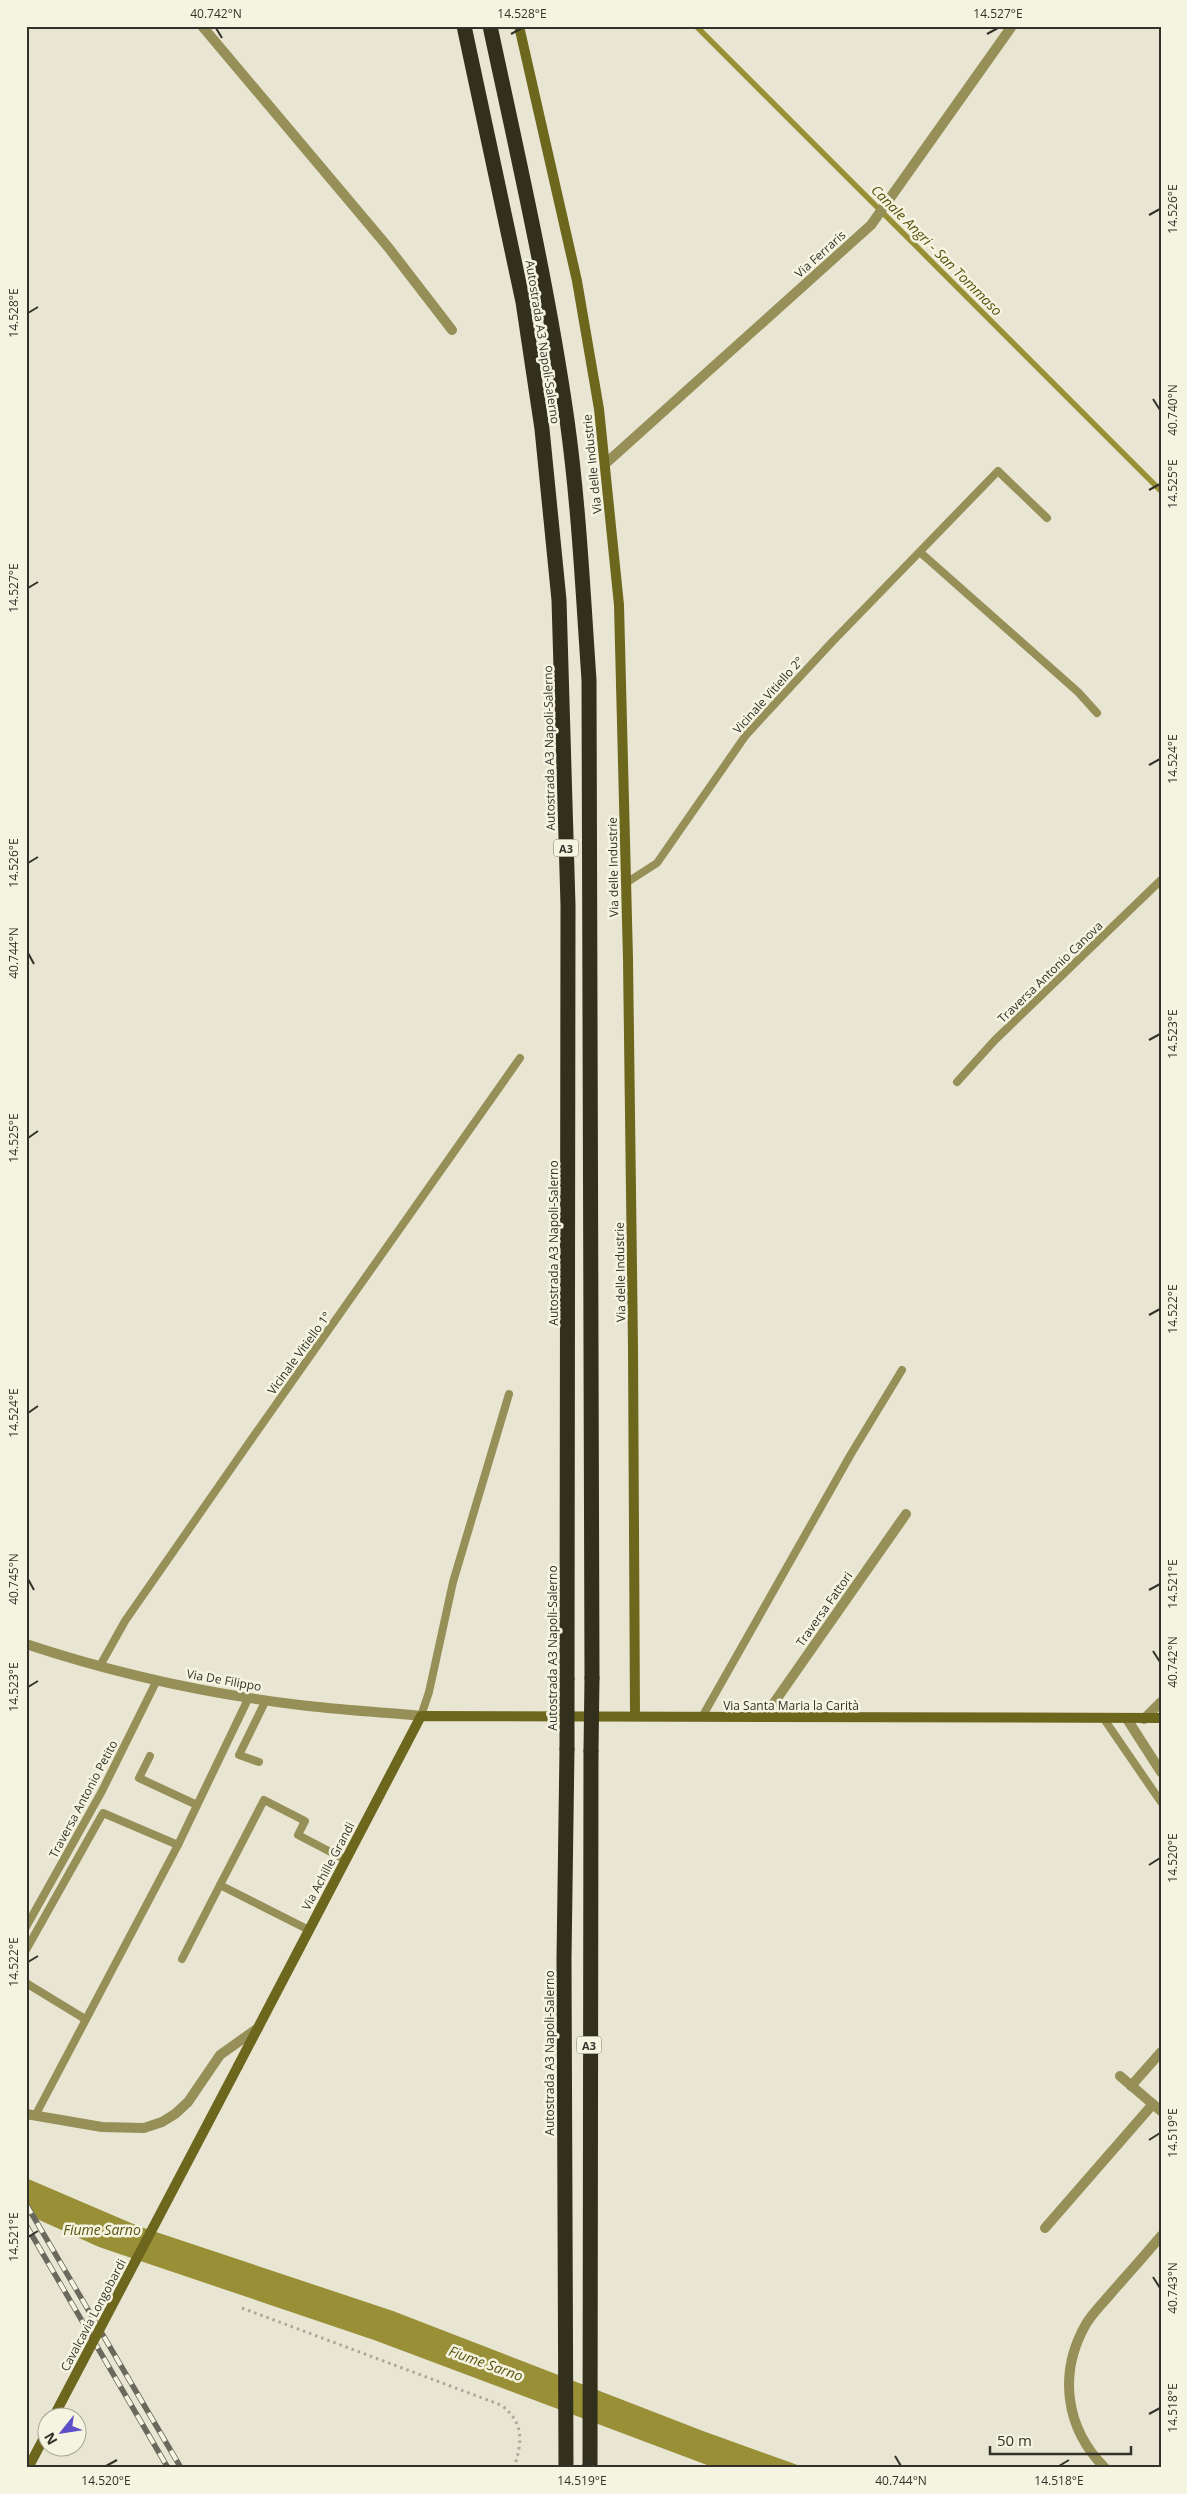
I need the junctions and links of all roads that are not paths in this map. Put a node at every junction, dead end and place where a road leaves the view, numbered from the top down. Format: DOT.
graph roads {
  1 [pos="202,26"];
  2 [pos="464,26"];
  3 [pos="490,26"];
  4 [pos="520,26"];
  5 [pos="1012,26"];
  6 [pos="452,330"];
  7 [pos="605,464"];
  8 [pos="1047,518"];
  9 [pos="920,552"];
  10 [pos="1097,712"];
  11 [pos="1161,880"];
  12 [pos="626,884"];
  13 [pos="520,1058"];
  14 [pos="957,1082"];
  15 [pos="902,1370"];
  16 [pos="509,1394"];
  17 [pos="906,1514"];
  18 [pos="26,1644"];
  19 [pos="101,1664"];
  20 [pos="157,1680"];
  21 [pos="249,1697"];
  22 [pos="266,1700"];
  23 [pos="1161,1702"];
  24 [pos="421,1716"];
  25 [pos="635,1716"];
  26 [pos="702,1716"];
  27 [pos="764,1717"];
  28 [pos="1144,1718"];
  29 [pos="1161,1718"];
  30 [pos="1104,1719"];
  31 [pos="1127,1719"];
  32 [pos="150,1756"];
  33 [pos="259,1762"];
  34 [pos="1161,1772"];
  35 [pos="1161,1802"];
  36 [pos="198,1805"];
  37 [pos="178,1845"];
  38 [pos="346,1860"];
  39 [pos="220,1885"];
  40 [pos="26,1927"];
  41 [pos="309,1930"];
  42 [pos="26,1950"];
  43 [pos="182,1959"];
  44 [pos="26,1983"];
  45 [pos="85,2019"];
  46 [pos="258,2028"];
  47 [pos="1161,2052"];
  48 [pos="238,2066"];
  49 [pos="1120,2076"];
  50 [pos="1131,2086"];
  51 [pos="1157,2108"];
  52 [pos="31,2115"];
  53 [pos="1045,2228"];
  54 [pos="1161,2236"];
  55 [pos="59,2406"];
  56 [pos="38,2449"];
  57 [pos="566,2466"];
  58 [pos="590,2467"];
  59 [pos="28,2468"];
  60 [pos="1105,2468"];
  1 -- 6 [label="street"];
  2 -- 57 [label="highway, Autostrada A3 Napoli-Salerno / A3, bridge"];
  3 -- 58 [label="highway, Autostrada A3 Napoli-Salerno / A3, bridge"];
  4 -- 7 [label="street, Via delle Industrie"];
  5 -- 7 [label="street, Via Ferraris"];
  7 -- 12 [label="street, Via delle Industrie"];
  8 -- 9 [label="lane, Vicinale Vitiello 2°"];
  9 -- 10 [label="lane"];
  9 -- 12 [label="lane, Vicinale Vitiello 2°"];
  11 -- 14 [label="lane, Traversa Antonio Canova"];
  12 -- 25 [label="street, Via delle Industrie"];
  13 -- 19 [label="lane, Vicinale Vitiello 1°"];
  15 -- 26 [label="lane"];
  16 -- 24 [label="lane"];
  17 -- 27 [label="street, Traversa Fattori"];
  18 -- 19 [label="street, Via De Filippo"];
  19 -- 20 [label="street, Via De Filippo"];
  20 -- 21 [label="street, Via De Filippo"];
  20 -- 40 [label="lane, Traversa Antonio Petito"];
  21 -- 22 [label="street, Via De Filippo"];
  21 -- 36 [label="lane"];
  22 -- 24 [label="street, Via De Filippo"];
  22 -- 33 [label="lane"];
  23 -- 28 [label="street"];
  24 -- 25 [label="street, Via Santa Maria la Carità"];
  24 -- 38 [label="street, Via Achille Grandi"];
  25 -- 26 [label="street, Via Santa Maria la Carità"];
  26 -- 27 [label="street, Via Santa Maria la Carità"];
  27 -- 30 [label="street, Via Santa Maria la Carità"];
  28 -- 29 [label="street, Via Santa Maria la Carità"];
  28 -- 31 [label="street, Via Santa Maria la Carità"];
  30 -- 31 [label="street, Via Santa Maria la Carità"];
  30 -- 35 [label="lane"];
  31 -- 34 [label="street"];
  32 -- 36 [label="lane"];
  36 -- 37 [label="lane"];
  37 -- 42 [label="lane"];
  37 -- 45 [label="lane"];
  38 -- 39 [label="lane"];
  38 -- 41 [label="street, Via Achille Grandi"];
  39 -- 41 [label="lane"];
  39 -- 43 [label="lane"];
  41 -- 46 [label="street, Via Achille Grandi"];
  44 -- 45 [label="lane"];
  45 -- 52 [label="lane"];
  46 -- 48 [label="street, Via Achille Grandi"];
  46 -- 52 [label="street, Via Achille Grandi"];
  47 -- 50 [label="street"];
  48 -- 55 [label="street, Cavalcavia Longobardi, bridge"];
  49 -- 50 [label="street"];
  50 -- 51 [label="street"];
  51 -- 53 [label="street"];
  54 -- 60 [label="street"];
  56 -- 59 [label="street"];
}
